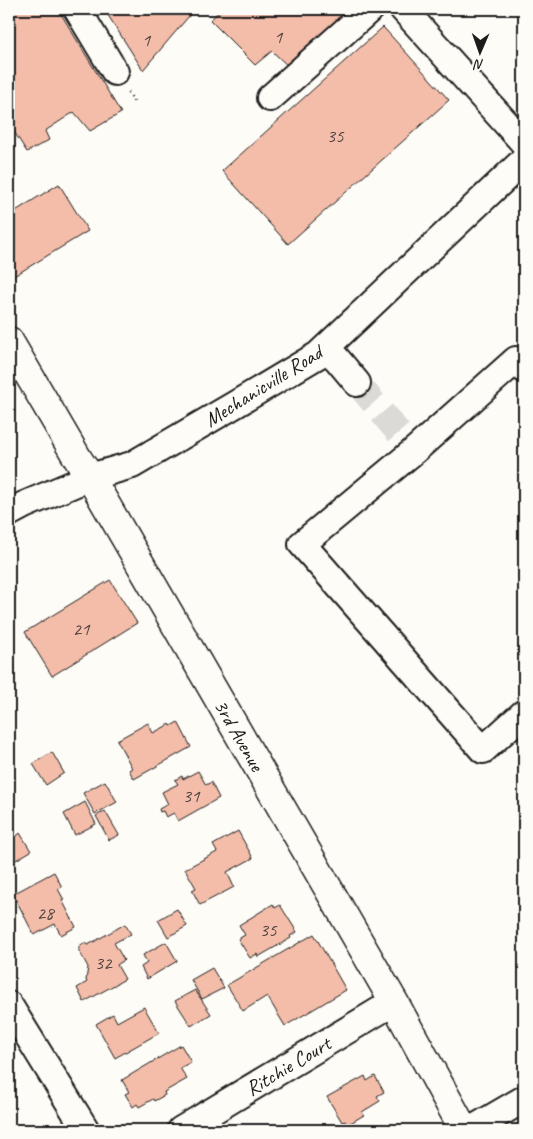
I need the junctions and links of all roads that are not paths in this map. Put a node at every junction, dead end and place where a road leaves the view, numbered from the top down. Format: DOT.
graph roads {
  1 [pos="77,9"];
  2 [pos="370,9"];
  3 [pos="403,9"];
  4 [pos="115,72"];
  5 [pos="270,98"];
  6 [pos="524,143"];
  7 [pos="524,160"];
  8 [pos="9,341"];
  9 [pos="326,348"];
  10 [pos="524,369"];
  11 [pos="357,383"];
  12 [pos="90,477"];
  13 [pos="9,512"];
  14 [pos="524,713"];
  15 [pos="394,1002"];
  16 [pos="9,1004"];
  17 [pos="524,1099"];
  18 [pos="86,1130"];
  19 [pos="182,1130"];
  20 [pos="464,1130"];
  21 [pos="471,1130"];
  1 -- 4 [label="street"];
  2 -- 5 [label="street"];
  3 -- 6 [label="street"];
  7 -- 9 [label="street, Mechanicville Road"];
  8 -- 12 [label="main road, 3rd Avenue"];
  9 -- 11 [label="street"];
  9 -- 12 [label="street, Mechanicville Road"];
  10 -- 14 [label="street"];
  12 -- 13 [label="street, Mechanicville Road"];
  12 -- 15 [label="main road, 3rd Avenue"];
  15 -- 19 [label="street, Ritchie Court"];
  15 -- 20 [label="main road, 3rd Avenue"];
  16 -- 18 [label="street"];
  17 -- 21 [label="street"];
}
